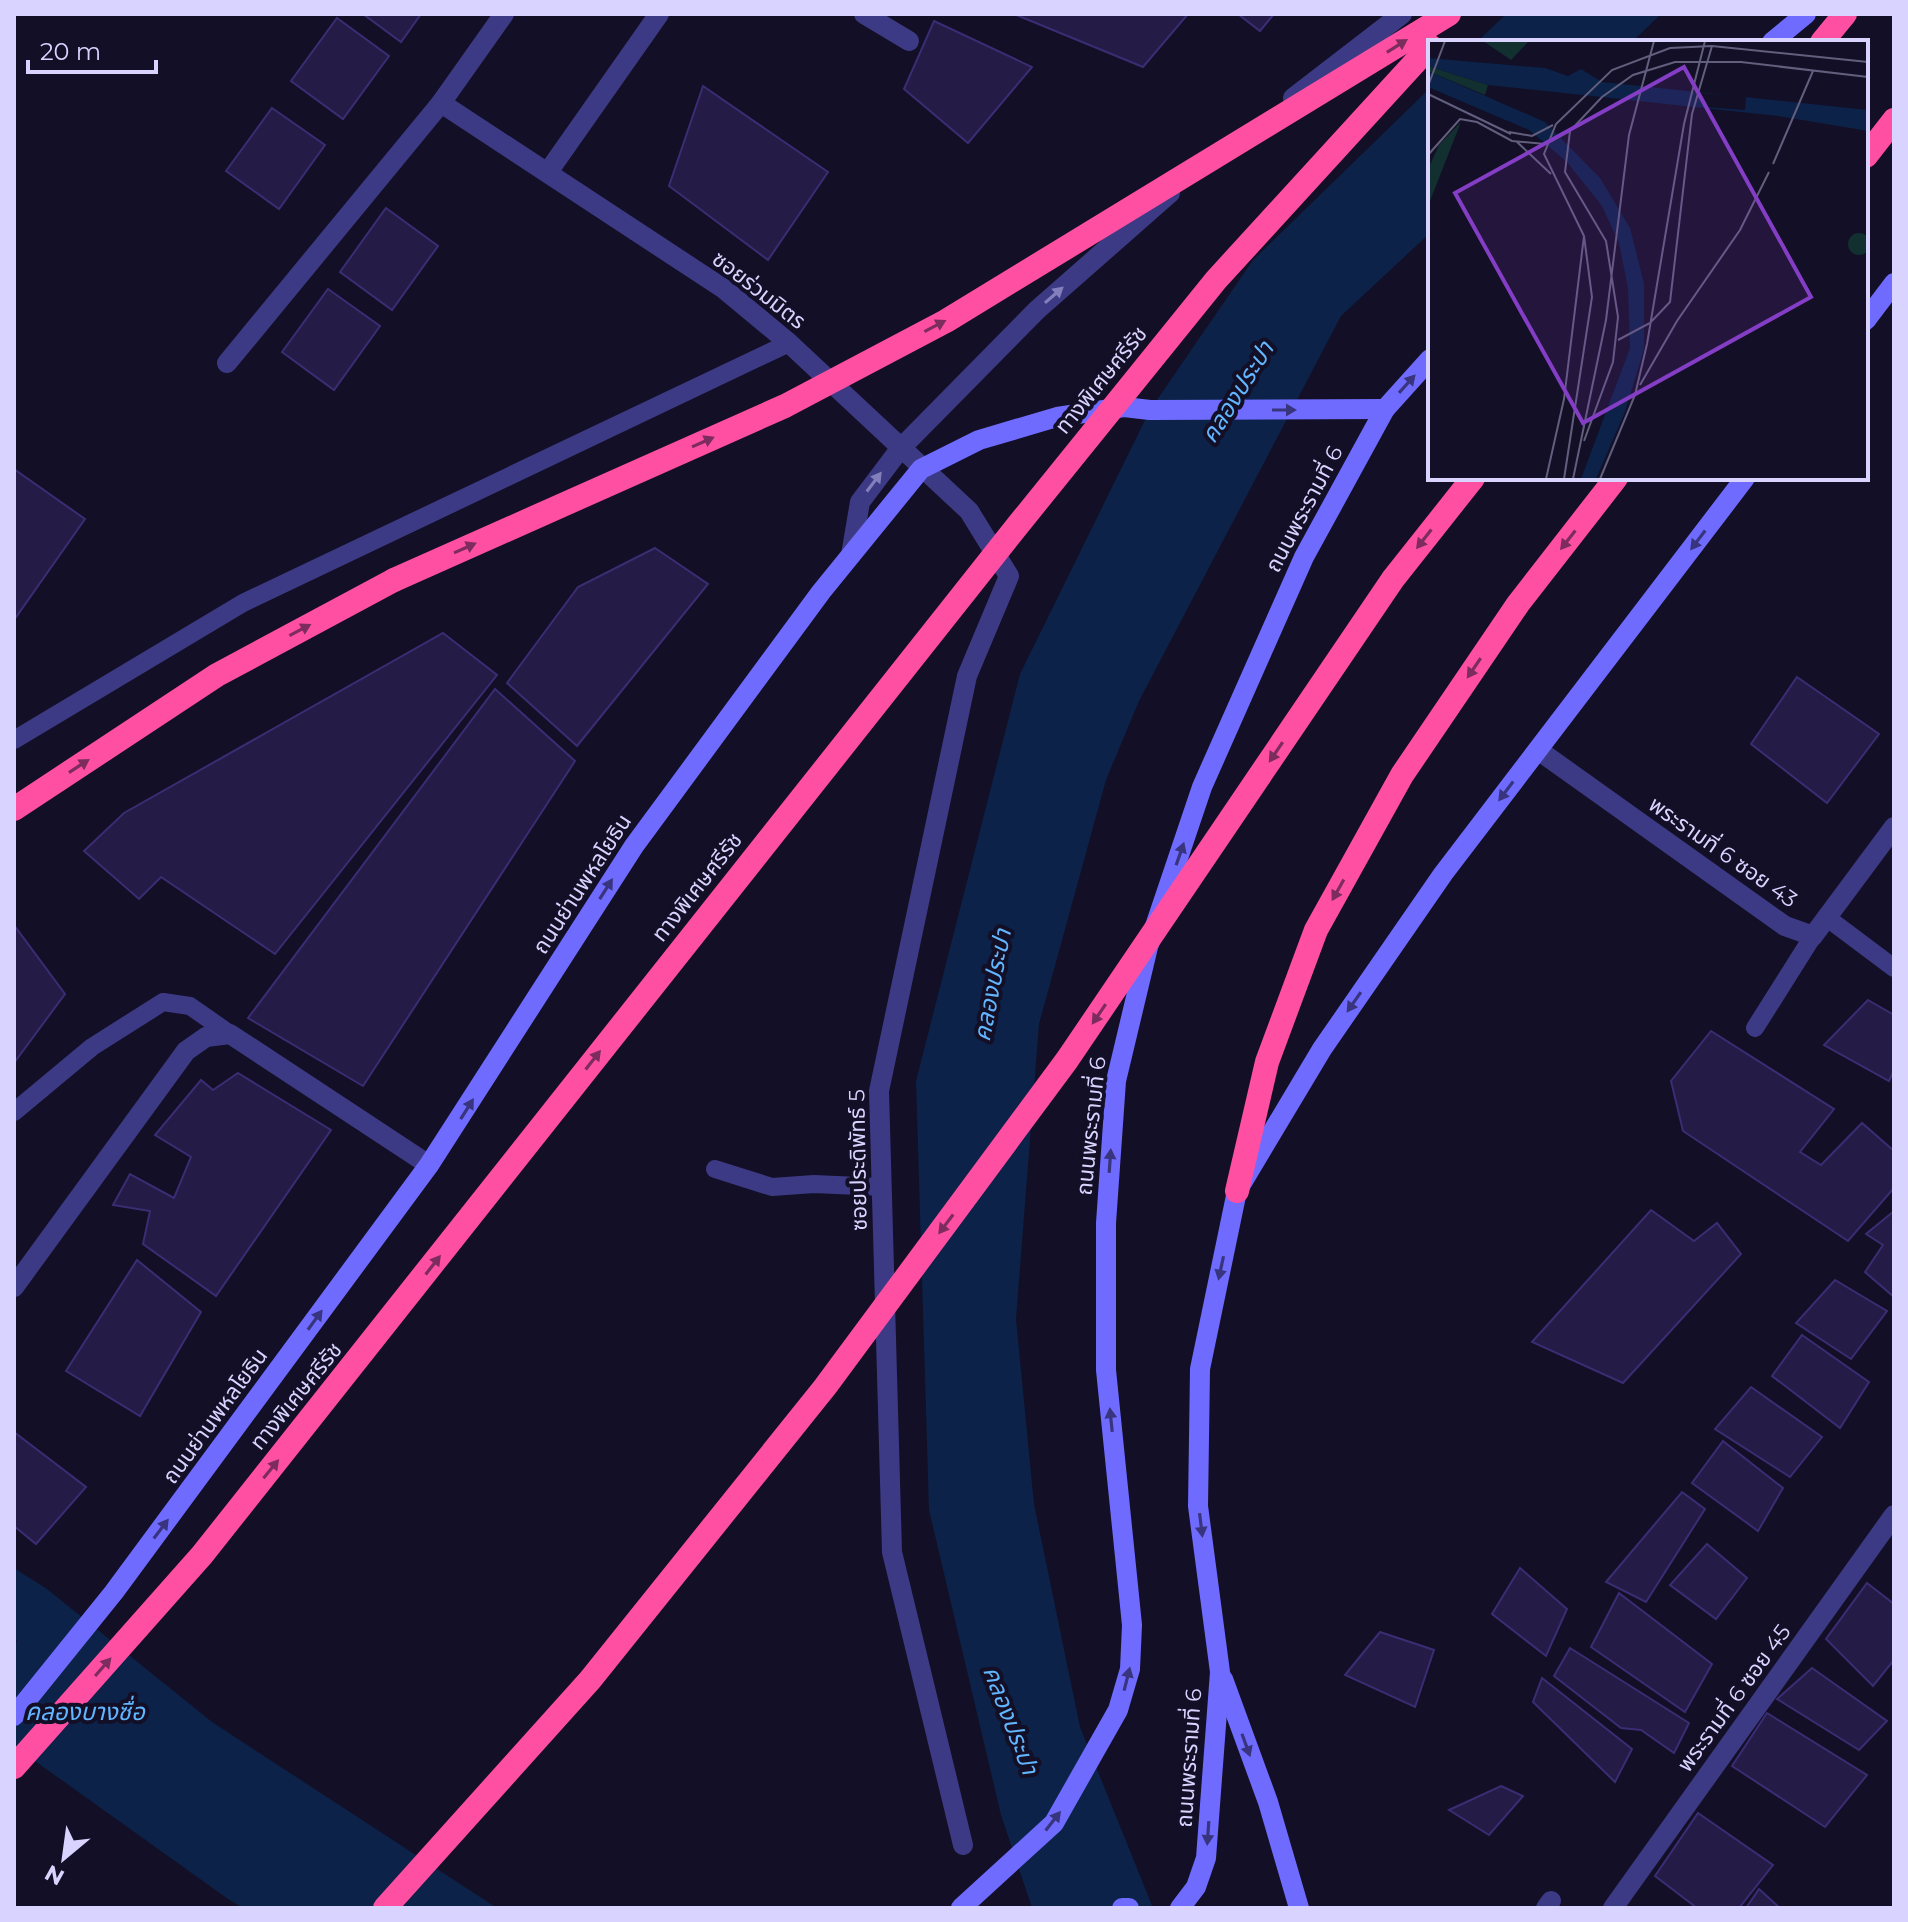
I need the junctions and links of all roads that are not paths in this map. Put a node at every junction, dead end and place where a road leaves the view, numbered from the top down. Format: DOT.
graph roads {
  1 [pos="504,14"];
  2 [pos="659,14"];
  3 [pos="864,14"];
  4 [pos="1402,14"];
  5 [pos="1449,14"];
  6 [pos="1460,14"];
  7 [pos="1806,14"];
  8 [pos="1845,14"];
  9 [pos="1436,40"];
  10 [pos="1774,40"];
  11 [pos="1824,40"];
  12 [pos="909,41"];
  13 [pos="1428,48"];
  14 [pos="441,103"];
  15 [pos="1894,120"];
  16 [pos="1868,153"];
  17 [pos="548,172"];
  18 [pos="1894,283"];
  19 [pos="1868,317"];
  20 [pos="789,343"];
  21 [pos="1428,361"];
  22 [pos="227,363"];
  23 [pos="1385,409"];
  24 [pos="900,449"];
  25 [pos="921,469"];
  26 [pos="1471,480"];
  27 [pos="1614,480"];
  28 [pos="1743,480"];
  29 [pos="851,555"];
  30 [pos="14,740"];
  31 [pos="1538,750"];
  32 [pos="14,809"];
  33 [pos="1893,831"];
  34 [pos="1826,917"];
  35 [pos="1813,936"];
  36 [pos="1894,968"];
  37 [pos="1755,1028"];
  38 [pos="230,1034"];
  39 [pos="14,1112"];
  40 [pos="429,1165"];
  41 [pos="715,1169"];
  42 [pos="882,1187"];
  43 [pos="1237,1191"];
  44 [pos="14,1287"];
  45 [pos="1894,1515"];
  46 [pos="1220,1672"];
  47 [pos="14,1716"];
  48 [pos="14,1767"];
  49 [pos="963,1845"];
  50 [pos="385,1908"];
  51 [pos="961,1908"];
  52 [pos="1122,1908"];
  53 [pos="1129,1908"];
  54 [pos="1180,1908"];
  55 [pos="1299,1908"];
  56 [pos="1613,1908"];
  1 -- 14 [label="street"];
  2 -- 17 [label="street"];
  3 -- 12 [label="street"];
  24 -- 4 [label="street, one-way"];
  32 -- 5 [label="highway, one-way, bridge"];
  6 -- 9 [label="highway, ทางพิเศษศรีรัช"];
  7 -- 10 [label="main road"];
  8 -- 11 [label="highway"];
  48 -- 13 [label="highway, ทางพิเศษศรีรัช, one-way, bridge"];
  14 -- 17 [label="street, ซอยร่วมมิตร"];
  14 -- 22 [label="street"];
  15 -- 16 [label="highway"];
  17 -- 20 [label="street, ซอยร่วมมิตร"];
  18 -- 19 [label="main road"];
  20 -- 24 [label="street, ซอยร่วมมิตร"];
  20 -- 30 [label="lane"];
  23 -- 21 [label="main road, ถนนพระรามที่ 6, one-way"];
  25 -- 23 [label="main road, ถนนย่านพหลโยธิน, one-way"];
  51 -- 23 [label="main road, ถนนพระรามที่ 6, one-way"];
  24 -- 25 [label="street, ซอยร่วมมิตร"];
  29 -- 24 [label="street, one-way"];
  25 -- 29 [label="main road, ถนนย่านพหลโยธิน"];
  25 -- 42 [label="street, ซอยประดิพัทธ์ 5"];
  26 -- 50 [label="highway, one-way, bridge"];
  27 -- 43 [label="highway, one-way"];
  28 -- 31 [label="main road, ถนนพระรามที่ 6, one-way"];
  40 -- 29 [label="main road, ถนนย่านพหลโยธิน, one-way"];
  31 -- 35 [label="street, พระรามที่ 6 ซอย 43"];
  31 -- 43 [label="main road, ถนนพระรามที่ 6, one-way"];
  33 -- 34 [label="street"];
  34 -- 35 [label="street"];
  34 -- 36 [label="lane"];
  35 -- 37 [label="lane"];
  38 -- 39 [label="lane"];
  38 -- 40 [label="street"];
  38 -- 44 [label="street"];
  47 -- 40 [label="main road, ถนนย่านพหลโยธิน, one-way"];
  41 -- 42 [label="lane"];
  42 -- 49 [label="street, ซอยประดิพัทธ์ 5"];
  43 -- 46 [label="main road, ถนนพระรามที่ 6, one-way"];
  45 -- 56 [label="street, พระรามที่ 6 ซอย 45"];
  46 -- 54 [label="main road, ถนนพระรามที่ 6, one-way"];
  46 -- 55 [label="main road, one-way"];
  52 -- 53 [label="main road"];
}
